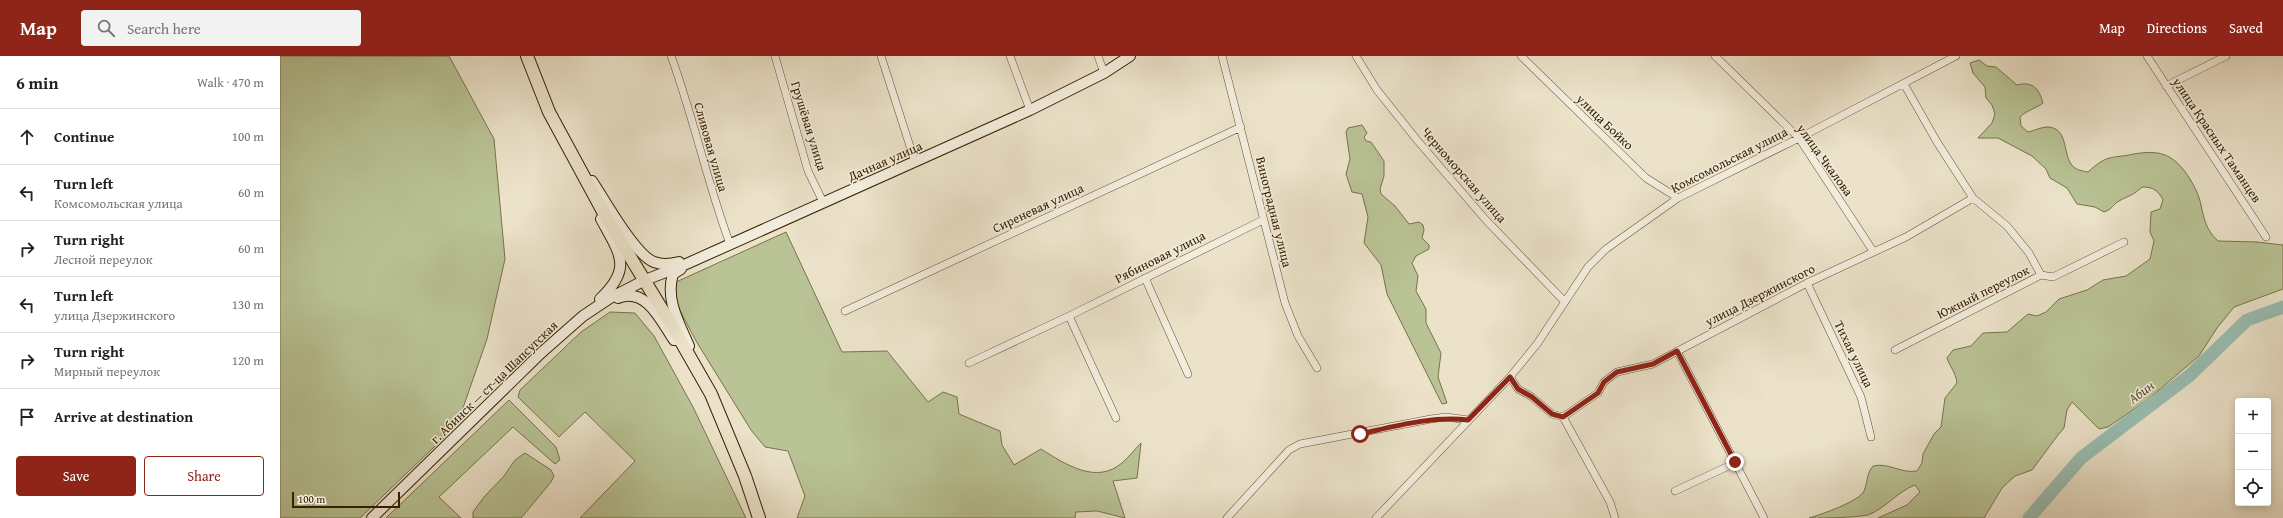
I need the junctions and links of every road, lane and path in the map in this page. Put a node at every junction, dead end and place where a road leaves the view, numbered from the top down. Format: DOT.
graph roads {
  1 [pos="527,56"];
  2 [pos="671,56"];
  3 [pos="775,56"];
  4 [pos="881,56"];
  5 [pos="1010,56"];
  6 [pos="1098,56"];
  7 [pos="1130,56"];
  8 [pos="1222,56"];
  9 [pos="1356,56"];
  10 [pos="1521,56"];
  11 [pos="1715,56"];
  12 [pos="1956,56"];
  13 [pos="2148,56"];
  14 [pos="2226,56"];
  15 [pos="1104,72"];
  16 [pos="1904,84"];
  17 [pos="2166,86"];
  18 [pos="1030,110"];
  19 [pos="549,112"];
  20 [pos="1241,127"];
  21 [pos="1799,138"];
  22 [pos="914,162"];
  23 [pos="1678,198"];
  24 [pos="1973,198"];
  25 [pos="823,202"];
  26 [pos="1263,220"];
  27 [pos="2266,237"];
  28 [pos="2124,242"];
  29 [pos="730,244"];
  30 [pos="1873,251"];
  31 [pos="697,259"];
  32 [pos="2041,275"];
  33 [pos="1145,278"];
  34 [pos="645,280"];
  35 [pos="1807,283"];
  36 [pos="1565,302"];
  37 [pos="845,311"];
  38 [pos="582,316"];
  39 [pos="1069,316"];
  40 [pos="1895,350"];
  41 [pos="1677,351"];
  42 [pos="968,363"];
  43 [pos="1317,368"];
  44 [pos="1188,374"];
  45 [pos="1510,377"];
  46 [pos="711,394"];
  47 [pos="1563,417"];
  48 [pos="1116,418"];
  49 [pos="1468,420"];
  50 [pos="1872,437"];
  51 [pos="1735,462"];
  52 [pos="1675,491"];
  53 [pos="372,518"];
  54 [pos="759,518"];
  55 [pos="1227,518"];
  56 [pos="1376,518"];
  57 [pos="1614,518"];
  58 [pos="1764,518"];
  1 -- 19 [label="highway"];
  2 -- 29 [label="street, Сливовая улица"];
  3 -- 25 [label="street, Грушёвая улица"];
  4 -- 22 [label="street"];
  5 -- 18 [label="street"];
  6 -- 15 [label="street"];
  7 -- 15 [label="main road, Дачная улица"];
  8 -- 20 [label="street, Виноградная улица"];
  9 -- 36 [label="street, Черноморская улица"];
  10 -- 23 [label="street, улица Бойко"];
  11 -- 21 [label="street, улица Чкалова"];
  12 -- 16 [label="street, Комсомольская улица"];
  13 -- 17 [label="street, улица Красных Таманцев"];
  14 -- 17 [label="street"];
  15 -- 18 [label="main road, Дачная улица"];
  16 -- 21 [label="street, Комсомольская улица"];
  16 -- 24 [label="street, Южный переулок"];
  17 -- 27 [label="street, улица Красных Таманцев"];
  18 -- 22 [label="main road, Дачная улица"];
  19 -- 31 [label="main road"];
  19 -- 34 [label="highway"];
  19 -- 38 [label="main road"];
  20 -- 26 [label="street, Виноградная улица"];
  20 -- 37 [label="street, Сиреневая улица"];
  21 -- 23 [label="street, Комсомольская улица"];
  21 -- 30 [label="street, улица Чкалова"];
  22 -- 25 [label="main road, Дачная улица"];
  23 -- 36 [label="street, Комсомольская улица"];
  24 -- 30 [label="street, улица Дзержинского"];
  24 -- 32 [label="street, Южный переулок"];
  25 -- 29 [label="main road, Дачная улица"];
  26 -- 33 [label="street, Рябиновая улица"];
  26 -- 43 [label="street, Виноградная улица"];
  28 -- 32 [label="street"];
  29 -- 31 [label="main road, Дачная улица"];
  30 -- 35 [label="street, улица Дзержинского"];
  31 -- 34 [label="main road, Дачная улица"];
  31 -- 46 [label="main road"];
  32 -- 40 [label="street, Южный переулок"];
  33 -- 39 [label="street, Рябиновая улица"];
  33 -- 44 [label="street"];
  34 -- 38 [label="main road, г. Абинск — ст-ца Шапсугская"];
  34 -- 46 [label="highway"];
  35 -- 41 [label="street, улица Дзержинского"];
  35 -- 50 [label="street, Тихая улица"];
  36 -- 45 [label="street, Комсомольская улица"];
  38 -- 46 [label="main road"];
  38 -- 53 [label="main road, г. Абинск — ст-ца Шапсугская"];
  39 -- 42 [label="street, Рябиновая улица"];
  39 -- 48 [label="street"];
  41 -- 47 [label="street, улица Дзержинского"];
  41 -- 51 [label="street"];
  45 -- 47 [label="street"];
  45 -- 49 [label="street, Комсомольская улица"];
  46 -- 54 [label="highway"];
  47 -- 57 [label="street"];
  49 -- 55 [label="street"];
  49 -- 56 [label="street, Комсомольская улица"];
  51 -- 52 [label="street"];
  51 -- 58 [label="street"];
}
